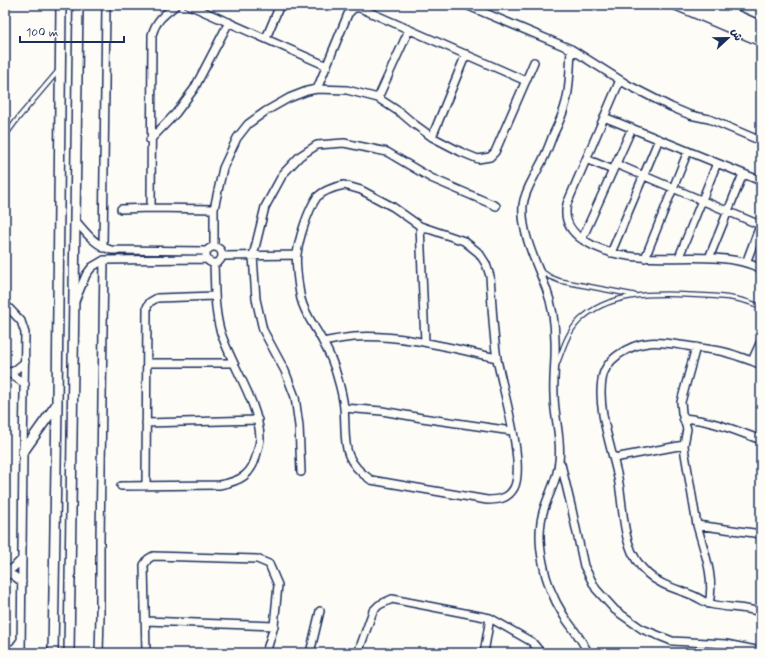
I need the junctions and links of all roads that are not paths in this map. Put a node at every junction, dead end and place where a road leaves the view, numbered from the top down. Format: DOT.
graph roads {
  1 [pos="61,5"];
  2 [pos="78,5"];
  3 [pos="106,5"];
  4 [pos="176,5"];
  5 [pos="189,5"];
  6 [pos="280,5"];
  7 [pos="466,5"];
  8 [pos="676,5"];
  9 [pos="697,5"];
  10 [pos="713,5"];
  11 [pos="229,22"];
  12 [pos="761,26"];
  13 [pos="409,30"];
  14 [pos="761,35"];
  15 [pos="266,38"];
  16 [pos="761,41"];
  17 [pos="571,49"];
  18 [pos="466,54"];
  19 [pos="534,62"];
  20 [pos="327,66"];
  21 [pos="60,68"];
  22 [pos="526,80"];
  23 [pos="620,80"];
  24 [pos="317,89"];
  25 [pos="378,98"];
  26 [pos="604,116"];
  27 [pos="632,128"];
  28 [pos="5,136"];
  29 [pos="432,137"];
  30 [pos="659,139"];
  31 [pos="150,140"];
  32 [pos="761,141"];
  33 [pos="688,151"];
  34 [pos="586,159"];
  35 [pos="717,163"];
  36 [pos="615,167"];
  37 [pos="743,174"];
  38 [pos="644,175"];
  39 [pos="761,181"];
  40 [pos="673,188"];
  41 [pos="702,200"];
  42 [pos="496,206"];
  43 [pos="151,208"];
  44 [pos="121,209"];
  45 [pos="214,209"];
  46 [pos="728,211"];
  47 [pos="75,220"];
  48 [pos="761,224"];
  49 [pos="420,226"];
  50 [pos="582,239"];
  51 [pos="214,246"];
  52 [pos="103,248"];
  53 [pos="207,251"];
  54 [pos="611,253"];
  55 [pos="296,255"];
  56 [pos="223,256"];
  57 [pos="253,256"];
  58 [pos="679,257"];
  59 [pos="645,258"];
  60 [pos="709,258"];
  61 [pos="207,259"];
  62 [pos="104,260"];
  63 [pos="214,263"];
  64 [pos="746,263"];
  65 [pos="538,268"];
  66 [pos="761,269"];
  67 [pos="215,296"];
  68 [pos="638,296"];
  69 [pos="5,304"];
  70 [pos="74,305"];
  71 [pos="761,307"];
  72 [pos="761,341"];
  73 [pos="323,342"];
  74 [pos="425,342"];
  75 [pos="696,348"];
  76 [pos="497,358"];
  77 [pos="752,361"];
  78 [pos="25,362"];
  79 [pos="147,363"];
  80 [pos="233,363"];
  81 [pos="761,365"];
  82 [pos="555,371"];
  83 [pos="7,373"];
  84 [pos="25,384"];
  85 [pos="57,404"];
  86 [pos="344,408"];
  87 [pos="683,418"];
  88 [pos="258,420"];
  89 [pos="146,423"];
  90 [pos="512,430"];
  91 [pos="761,440"];
  92 [pos="684,445"];
  93 [pos="23,452"];
  94 [pos="614,458"];
  95 [pos="560,460"];
  96 [pos="301,472"];
  97 [pos="121,486"];
  98 [pos="146,486"];
  99 [pos="697,525"];
  100 [pos="761,534"];
  101 [pos="22,559"];
  102 [pos="22,582"];
  103 [pos="709,604"];
  104 [pos="320,611"];
  105 [pos="761,612"];
  106 [pos="490,618"];
  107 [pos="146,621"];
  108 [pos="274,626"];
  109 [pos="22,640"];
  110 [pos="761,651"];
  111 [pos="5,653"];
  112 [pos="21,653"];
  113 [pos="53,653"];
  114 [pos="69,653"];
  115 [pos="99,653"];
  116 [pos="146,653"];
  117 [pos="266,653"];
  118 [pos="310,653"];
  119 [pos="358,653"];
  120 [pos="484,653"];
  121 [pos="541,653"];
  122 [pos="588,653"];
  1 -- 21 [label="street"];
  2 -- 47 [label="street"];
  3 -- 52 [label="street"];
  4 -- 31 [label="street"];
  5 -- 11 [label="street"];
  6 -- 15 [label="street"];
  7 -- 17 [label="street"];
  8 -- 16 [label="street"];
  9 -- 14 [label="street"];
  10 -- 12 [label="street"];
  11 -- 15 [label="street"];
  11 -- 31 [label="street"];
  13 -- 18 [label="street"];
  13 -- 20 [label="street"];
  13 -- 25 [label="street"];
  15 -- 20 [label="street"];
  17 -- 23 [label="street"];
  17 -- 65 [label="street"];
  18 -- 22 [label="street"];
  18 -- 29 [label="street"];
  19 -- 22 [label="street"];
  20 -- 24 [label="street"];
  21 -- 28 [label="lane"];
  21 -- 85 [label="street"];
  22 -- 29 [label="street"];
  23 -- 26 [label="street"];
  23 -- 32 [label="street"];
  24 -- 25 [label="street"];
  24 -- 45 [label="street"];
  25 -- 29 [label="street"];
  26 -- 27 [label="street"];
  26 -- 34 [label="street"];
  27 -- 30 [label="street"];
  27 -- 36 [label="street"];
  30 -- 33 [label="street"];
  30 -- 38 [label="street"];
  31 -- 43 [label="street"];
  33 -- 35 [label="street"];
  33 -- 40 [label="street"];
  34 -- 36 [label="street"];
  34 -- 50 [label="street"];
  35 -- 37 [label="street"];
  35 -- 41 [label="street"];
  36 -- 38 [label="street"];
  36 -- 50 [label="street"];
  37 -- 39 [label="street"];
  37 -- 46 [label="street"];
  38 -- 40 [label="street"];
  38 -- 54 [label="street"];
  40 -- 41 [label="street"];
  40 -- 59 [label="street"];
  41 -- 46 [label="street"];
  41 -- 58 [label="street"];
  42 -- 57 [label="street"];
  43 -- 44 [label="street"];
  43 -- 45 [label="street"];
  45 -- 51 [label="street"];
  46 -- 48 [label="street"];
  46 -- 60 [label="street"];
  47 -- 52 [label="street"];
  47 -- 70 [label="street"];
  48 -- 64 [label="street"];
  49 -- 55 [label="street"];
  49 -- 74 [label="street"];
  49 -- 76 [label="street"];
  50 -- 54 [label="street"];
  51 -- 53 [label="street"];
  51 -- 56 [label="street"];
  52 -- 53 [label="street"];
  53 -- 61 [label="street"];
  54 -- 59 [label="street"];
  55 -- 57 [label="street"];
  55 -- 73 [label="street"];
  56 -- 57 [label="street"];
  56 -- 63 [label="street"];
  57 -- 96 [label="street"];
  58 -- 59 [label="street"];
  58 -- 60 [label="street"];
  60 -- 64 [label="street"];
  61 -- 62 [label="street"];
  61 -- 63 [label="street"];
  62 -- 70 [label="street"];
  62 -- 115 [label="street"];
  63 -- 67 [label="street"];
  64 -- 66 [label="street"];
  65 -- 68 [label="lane"];
  65 -- 82 [label="street"];
  67 -- 79 [label="street"];
  67 -- 80 [label="street"];
  68 -- 71 [label="lane"];
  68 -- 82 [label="lane"];
  69 -- 78 [label="street"];
  70 -- 114 [label="street"];
  72 -- 77 [label="street"];
  73 -- 74 [label="street"];
  73 -- 86 [label="street"];
  74 -- 76 [label="street"];
  75 -- 77 [label="street"];
  75 -- 87 [label="street"];
  75 -- 94 [label="street"];
  76 -- 90 [label="street"];
  77 -- 81 [label="street"];
  78 -- 83 [label="street"];
  78 -- 84 [label="street"];
  79 -- 80 [label="street"];
  79 -- 89 [label="street"];
  80 -- 88 [label="street"];
  82 -- 95 [label="street"];
  83 -- 84 [label="street"];
  84 -- 93 [label="street"];
  85 -- 93 [label="street"];
  85 -- 113 [label="street"];
  86 -- 90 [label="street"];
  86 -- 90 [label="street"];
  87 -- 91 [label="street"];
  87 -- 92 [label="street"];
  88 -- 89 [label="street"];
  88 -- 98 [label="street"];
  89 -- 98 [label="street"];
  92 -- 94 [label="street"];
  92 -- 99 [label="street"];
  93 -- 101 [label="street"];
  94 -- 103 [label="street"];
  95 -- 110 [label="street"];
  95 -- 122 [label="street"];
  97 -- 98 [label="street"];
  99 -- 100 [label="street"];
  99 -- 103 [label="street"];
  101 -- 102 [label="street"];
  101 -- 102 [label="street"];
  102 -- 109 [label="street"];
  103 -- 105 [label="street"];
  104 -- 118 [label="street"];
  106 -- 119 [label="street"];
  106 -- 120 [label="street"];
  106 -- 121 [label="street"];
  107 -- 108 [label="street"];
  107 -- 108 [label="street"];
  107 -- 116 [label="street"];
  108 -- 117 [label="street"];
  109 -- 111 [label="street"];
  109 -- 112 [label="street"];
}
